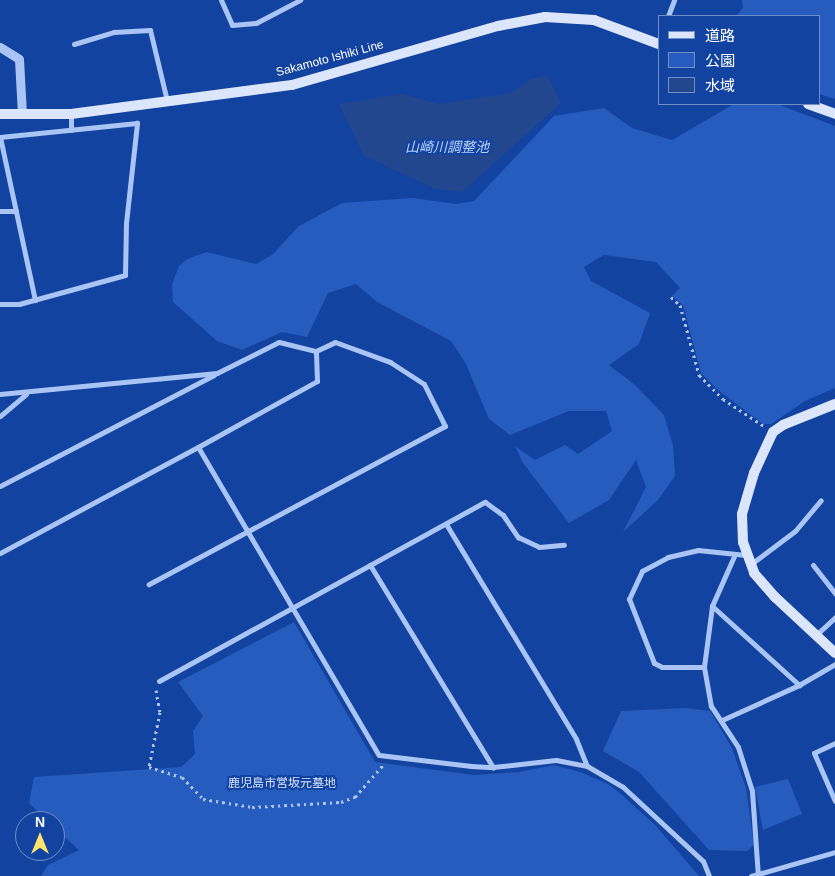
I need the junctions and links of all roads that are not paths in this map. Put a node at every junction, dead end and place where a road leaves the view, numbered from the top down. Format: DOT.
graph roads {
  1 [pos="221,0"];
  2 [pos="300,0"];
  3 [pos="674,0"];
  4 [pos="668,15"];
  5 [pos="658,43"];
  6 [pos="74,44"];
  7 [pos="0,47"];
  8 [pos="167,101"];
  9 [pos="811,105"];
  10 [pos="0,114"];
  11 [pos="22,114"];
  12 [pos="71,114"];
  13 [pos="835,114"];
  14 [pos="71,130"];
  15 [pos="16,211"];
  16 [pos="0,212"];
  17 [pos="35,300"];
  18 [pos="0,304"];
  19 [pos="316,351"];
  20 [pos="217,373"];
  21 [pos="0,394"];
  22 [pos="26,394"];
  23 [pos="835,404"];
  24 [pos="0,416"];
  25 [pos="198,447"];
  26 [pos="0,486"];
  27 [pos="821,500"];
  28 [pos="446,524"];
  29 [pos="246,531"];
  30 [pos="564,545"];
  31 [pos="0,553"];
  32 [pos="735,554"];
  33 [pos="748,559"];
  34 [pos="370,565"];
  35 [pos="813,565"];
  36 [pos="149,584"];
  37 [pos="835,593"];
  38 [pos="290,606"];
  39 [pos="712,606"];
  40 [pos="835,617"];
  41 [pos="816,635"];
  42 [pos="835,653"];
  43 [pos="835,664"];
  44 [pos="704,667"];
  45 [pos="159,681"];
  46 [pos="799,686"];
  47 [pos="722,720"];
  48 [pos="835,743"];
  49 [pos="587,766"];
  50 [pos="493,767"];
  51 [pos="835,801"];
  52 [pos="835,852"];
  53 [pos="758,875"];
  54 [pos="710,876"];
  55 [pos="751,876"];
  1 -- 2 [label="street"];
  3 -- 4 [label="street"];
  5 -- 8 [label="main road, Sakamoto Ishiki Line"];
  6 -- 8 [label="street"];
  7 -- 11 [label="street"];
  8 -- 12 [label="main road, Sakamoto Ishiki Line"];
  9 -- 13 [label="main road"];
  10 -- 11 [label="main road, Sakamoto Ishiki Line"];
  11 -- 12 [label="main road, Sakamoto Ishiki Line"];
  12 -- 14 [label="street"];
  14 -- 15 [label="street"];
  14 -- 17 [label="street"];
  15 -- 16 [label="street"];
  15 -- 17 [label="street"];
  17 -- 18 [label="street"];
  19 -- 20 [label="street"];
  19 -- 25 [label="street"];
  19 -- 29 [label="street"];
  20 -- 22 [label="street"];
  20 -- 26 [label="street"];
  21 -- 22 [label="street"];
  22 -- 24 [label="street"];
  23 -- 33 [label="main road"];
  25 -- 29 [label="street"];
  25 -- 31 [label="street"];
  27 -- 33 [label="street"];
  28 -- 30 [label="street"];
  28 -- 34 [label="street"];
  28 -- 49 [label="street"];
  29 -- 36 [label="street"];
  29 -- 38 [label="street"];
  32 -- 33 [label="street"];
  32 -- 39 [label="street"];
  32 -- 44 [label="street"];
  33 -- 41 [label="main road"];
  34 -- 38 [label="street"];
  34 -- 50 [label="street"];
  35 -- 37 [label="street"];
  38 -- 45 [label="street"];
  38 -- 50 [label="street"];
  39 -- 44 [label="street"];
  39 -- 46 [label="street"];
  40 -- 41 [label="street"];
  41 -- 42 [label="main road"];
  43 -- 46 [label="street"];
  44 -- 47 [label="street"];
  46 -- 47 [label="street"];
  47 -- 53 [label="street"];
  48 -- 51 [label="street"];
  49 -- 50 [label="street"];
  49 -- 54 [label="street"];
  52 -- 53 [label="street"];
  53 -- 55 [label="street"];
}
